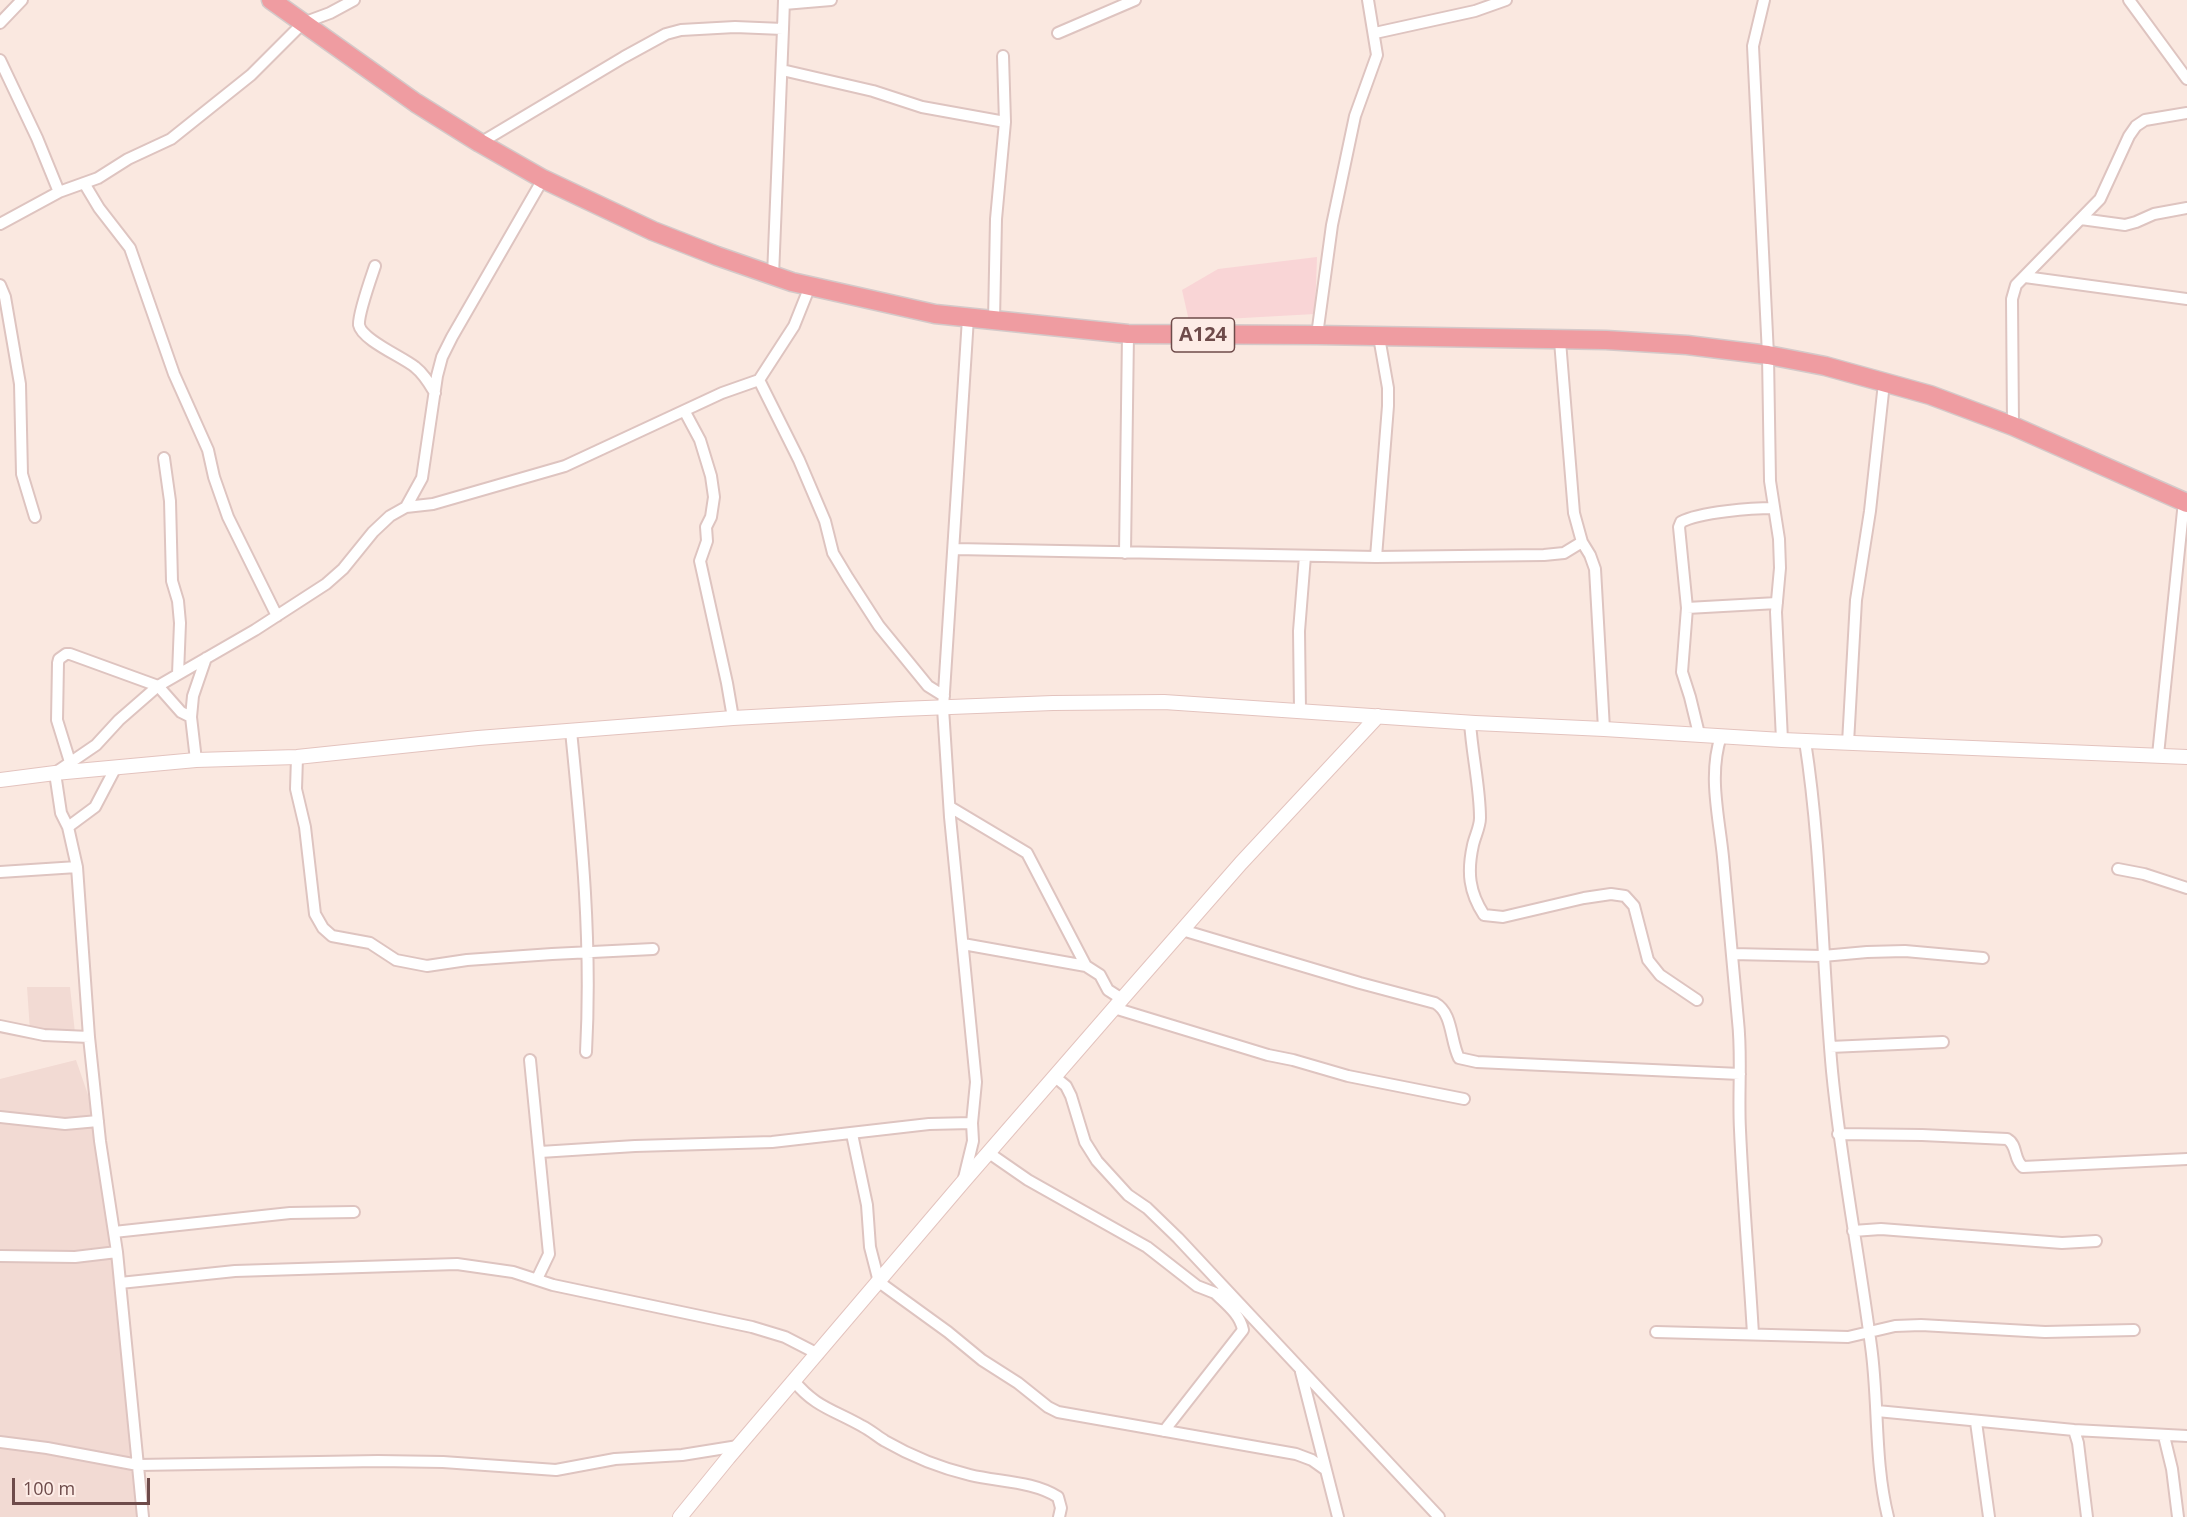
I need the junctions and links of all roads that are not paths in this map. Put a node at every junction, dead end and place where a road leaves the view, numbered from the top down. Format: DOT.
graph roads {
  1 [pos="22,0"];
  2 [pos="271,0"];
  3 [pos="354,0"];
  4 [pos="831,0"];
  5 [pos="1135,0"];
  6 [pos="1368,0"];
  7 [pos="1506,0"];
  8 [pos="1763,0"];
  9 [pos="2129,0"];
  10 [pos="784,2"];
  11 [pos="0,23"];
  12 [pos="303,23"];
  13 [pos="783,29"];
  14 [pos="1058,33"];
  15 [pos="1375,33"];
  16 [pos="1003,56"];
  17 [pos="0,60"];
  18 [pos="782,70"];
  19 [pos="2187,79"];
  20 [pos="2187,113"];
  21 [pos="1005,122"];
  22 [pos="480,143"];
  23 [pos="543,179"];
  24 [pos="84,183"];
  25 [pos="58,192"];
  26 [pos="2187,208"];
  27 [pos="2081,219"];
  28 [pos="0,224"];
  29 [pos="375,266"];
  30 [pos="773,276"];
  31 [pos="2025,277"];
  32 [pos="0,285"];
  33 [pos="810,286"];
  34 [pos="2187,299"];
  35 [pos="968,318"];
  36 [pos="994,321"];
  37 [pos="1128,334"];
  38 [pos="1317,335"];
  39 [pos="1379,337"];
  40 [pos="1560,341"];
  41 [pos="1768,355"];
  42 [pos="759,380"];
  43 [pos="1884,382"];
  44 [pos="435,393"];
  45 [pos="685,412"];
  46 [pos="2013,426"];
  47 [pos="164,458"];
  48 [pos="2185,502"];
  49 [pos="406,507"];
  50 [pos="1774,508"];
  51 [pos="35,517"];
  52 [pos="1582,542"];
  53 [pos="955,549"];
  54 [pos="1125,553"];
  55 [pos="1305,556"];
  56 [pos="1376,557"];
  57 [pos="1776,603"];
  58 [pos="1687,608"];
  59 [pos="277,616"];
  60 [pos="206,658"];
  61 [pos="178,674"];
  62 [pos="158,686"];
  63 [pos="943,702"];
  64 [pos="1300,711"];
  65 [pos="1378,716"];
  66 [pos="190,717"];
  67 [pos="733,718"];
  68 [pos="1470,722"];
  69 [pos="1604,729"];
  70 [pos="571,731"];
  71 [pos="1699,734"];
  72 [pos="1721,736"];
  73 [pos="1782,740"];
  74 [pos="1805,741"];
  75 [pos="1848,743"];
  76 [pos="2158,755"];
  77 [pos="297,757"];
  78 [pos="2187,757"];
  79 [pos="196,760"];
  80 [pos="70,762"];
  81 [pos="116,767"];
  82 [pos="54,773"];
  83 [pos="0,780"];
  84 [pos="950,807"];
  85 [pos="68,827"];
  86 [pos="77,867"];
  87 [pos="2118,869"];
  88 [pos="0,873"];
  89 [pos="2187,888"];
  90 [pos="1182,930"];
  91 [pos="963,944"];
  92 [pos="653,949"];
  93 [pos="589,952"];
  94 [pos="1732,954"];
  95 [pos="1823,956"];
  96 [pos="1983,958"];
  97 [pos="1086,966"];
  98 [pos="1697,1000"];
  99 [pos="1118,1004"];
  100 [pos="0,1026"];
  101 [pos="89,1037"];
  102 [pos="1943,1042"];
  103 [pos="1830,1047"];
  104 [pos="586,1052"];
  105 [pos="530,1060"];
  106 [pos="1740,1074"];
  107 [pos="1055,1077"];
  108 [pos="1464,1099"];
  109 [pos="0,1117"];
  110 [pos="98,1121"];
  111 [pos="972,1123"];
  112 [pos="852,1134"];
  113 [pos="1838,1134"];
  114 [pos="540,1152"];
  115 [pos="989,1153"];
  116 [pos="2187,1159"];
  117 [pos="963,1182"];
  118 [pos="354,1212"];
  119 [pos="1853,1231"];
  120 [pos="114,1232"];
  121 [pos="2096,1241"];
  122 [pos="117,1252"];
  123 [pos="0,1256"];
  124 [pos="537,1279"];
  125 [pos="879,1282"];
  126 [pos="120,1283"];
  127 [pos="1215,1293"];
  128 [pos="1232,1297"];
  129 [pos="2134,1330"];
  130 [pos="1656,1332"];
  131 [pos="1869,1333"];
  132 [pos="1753,1334"];
  133 [pos="818,1354"];
  134 [pos="1300,1370"];
  135 [pos="794,1382"];
  136 [pos="1877,1411"];
  137 [pos="1976,1422"];
  138 [pos="2074,1430"];
  139 [pos="1164,1431"];
  140 [pos="2164,1436"];
  141 [pos="2187,1436"];
  142 [pos="0,1442"];
  143 [pos="738,1446"];
  144 [pos="138,1465"];
  145 [pos="1326,1470"];
  146 [pos="2180,1511"];
  147 [pos="143,1517"];
  148 [pos="680,1517"];
  149 [pos="1059,1517"];
  150 [pos="1338,1517"];
  151 [pos="1439,1517"];
  152 [pos="1888,1517"];
  153 [pos="1989,1517"];
  154 [pos="2087,1517"];
  1 -- 11 [label="street"];
  2 -- 12 [label="highway, A124"];
  3 -- 12 [label="street"];
  4 -- 10 [label="street"];
  5 -- 14 [label="street"];
  6 -- 15 [label="street"];
  7 -- 15 [label="street"];
  8 -- 41 [label="street"];
  9 -- 19 [label="street"];
  10 -- 13 [label="street"];
  12 -- 22 [label="highway, A124"];
  12 -- 24 [label="street"];
  13 -- 18 [label="street"];
  13 -- 22 [label="street"];
  15 -- 38 [label="street"];
  16 -- 21 [label="street"];
  17 -- 25 [label="street"];
  18 -- 21 [label="street"];
  18 -- 30 [label="street"];
  20 -- 27 [label="street"];
  21 -- 36 [label="street"];
  22 -- 23 [label="highway, A124"];
  23 -- 30 [label="highway, A124"];
  23 -- 44 [label="street"];
  24 -- 25 [label="street"];
  24 -- 59 [label="street"];
  25 -- 28 [label="street"];
  26 -- 27 [label="street"];
  27 -- 31 [label="street"];
  29 -- 44 [label="street"];
  30 -- 33 [label="highway, A124"];
  31 -- 34 [label="street"];
  31 -- 46 [label="street"];
  32 -- 51 [label="street"];
  33 -- 35 [label="highway, A124"];
  33 -- 42 [label="street"];
  35 -- 36 [label="highway, A124"];
  35 -- 53 [label="street"];
  36 -- 37 [label="highway, A124"];
  37 -- 38 [label="highway, A124"];
  37 -- 54 [label="street"];
  38 -- 39 [label="highway, A124"];
  39 -- 40 [label="highway, A124"];
  39 -- 56 [label="street"];
  40 -- 41 [label="highway, A124"];
  40 -- 52 [label="street"];
  41 -- 43 [label="highway, A124"];
  41 -- 50 [label="street"];
  42 -- 45 [label="street"];
  42 -- 63 [label="street"];
  43 -- 46 [label="highway, A124"];
  43 -- 75 [label="street"];
  44 -- 49 [label="street"];
  45 -- 49 [label="street"];
  45 -- 67 [label="street"];
  46 -- 48 [label="highway, A124"];
  47 -- 61 [label="street"];
  48 -- 76 [label="street"];
  49 -- 59 [label="street"];
  50 -- 57 [label="street"];
  50 -- 58 [label="street"];
  52 -- 56 [label="street"];
  52 -- 69 [label="street"];
  53 -- 54 [label="street"];
  53 -- 63 [label="street"];
  54 -- 55 [label="street"];
  55 -- 56 [label="street"];
  55 -- 64 [label="street"];
  57 -- 58 [label="street"];
  57 -- 73 [label="street"];
  58 -- 71 [label="street"];
  59 -- 60 [label="street"];
  60 -- 61 [label="street"];
  60 -- 66 [label="street"];
  61 -- 62 [label="street"];
  62 -- 66 [label="street"];
  62 -- 80 [label="street"];
  62 -- 80 [label="street"];
  63 -- 64 [label="main road"];
  63 -- 67 [label="main road"];
  63 -- 84 [label="street"];
  64 -- 65 [label="main road"];
  65 -- 68 [label="main road"];
  65 -- 90 [label="main road"];
  66 -- 79 [label="street"];
  67 -- 70 [label="main road"];
  68 -- 69 [label="main road"];
  68 -- 98 [label="street"];
  69 -- 71 [label="main road"];
  70 -- 77 [label="main road"];
  70 -- 93 [label="street"];
  71 -- 72 [label="main road"];
  72 -- 73 [label="main road"];
  72 -- 94 [label="street"];
  73 -- 74 [label="main road"];
  74 -- 75 [label="main road"];
  74 -- 95 [label="street"];
  75 -- 76 [label="main road"];
  76 -- 78 [label="main road"];
  77 -- 79 [label="main road"];
  77 -- 93 [label="street"];
  79 -- 81 [label="main road"];
  80 -- 82 [label="street"];
  81 -- 82 [label="main road"];
  81 -- 85 [label="street"];
  82 -- 83 [label="main road"];
  82 -- 85 [label="street"];
  84 -- 91 [label="street"];
  84 -- 97 [label="street"];
  85 -- 86 [label="street"];
  86 -- 88 [label="street"];
  86 -- 101 [label="street"];
  87 -- 89 [label="street"];
  90 -- 99 [label="main road"];
  90 -- 106 [label="street"];
  91 -- 97 [label="street"];
  91 -- 111 [label="street"];
  92 -- 93 [label="street"];
  93 -- 104 [label="street"];
  94 -- 95 [label="street"];
  94 -- 106 [label="street"];
  95 -- 96 [label="street"];
  95 -- 103 [label="street"];
  97 -- 99 [label="street"];
  99 -- 107 [label="main road"];
  99 -- 108 [label="street"];
  100 -- 101 [label="street"];
  101 -- 110 [label="street"];
  102 -- 103 [label="street"];
  103 -- 113 [label="street"];
  105 -- 114 [label="street"];
  106 -- 132 [label="street"];
  107 -- 115 [label="main road"];
  107 -- 128 [label="street"];
  109 -- 110 [label="street"];
  110 -- 120 [label="street"];
  111 -- 112 [label="street"];
  111 -- 117 [label="street"];
  112 -- 114 [label="street"];
  112 -- 125 [label="street"];
  113 -- 116 [label="street"];
  113 -- 119 [label="street"];
  114 -- 124 [label="street"];
  115 -- 117 [label="main road"];
  115 -- 127 [label="street"];
  117 -- 125 [label="main road"];
  118 -- 120 [label="street"];
  119 -- 121 [label="street"];
  119 -- 131 [label="street"];
  120 -- 122 [label="street"];
  122 -- 123 [label="street"];
  122 -- 126 [label="street"];
  124 -- 126 [label="street"];
  124 -- 133 [label="street"];
  125 -- 133 [label="main road"];
  125 -- 139 [label="street"];
  126 -- 144 [label="street"];
  127 -- 128 [label="street"];
  127 -- 139 [label="street"];
  128 -- 134 [label="street"];
  129 -- 131 [label="street"];
  130 -- 132 [label="street"];
  131 -- 132 [label="street"];
  131 -- 136 [label="street"];
  133 -- 135 [label="main road"];
  134 -- 145 [label="street"];
  134 -- 151 [label="street"];
  135 -- 143 [label="main road"];
  135 -- 149 [label="street"];
  136 -- 137 [label="street"];
  136 -- 152 [label="street"];
  137 -- 138 [label="street"];
  137 -- 153 [label="street"];
  138 -- 140 [label="street"];
  138 -- 154 [label="street"];
  139 -- 145 [label="street"];
  140 -- 141 [label="street"];
  140 -- 146 [label="street"];
  142 -- 144 [label="street"];
  143 -- 144 [label="street"];
  143 -- 148 [label="main road"];
  144 -- 147 [label="street"];
  145 -- 150 [label="street"];
}
